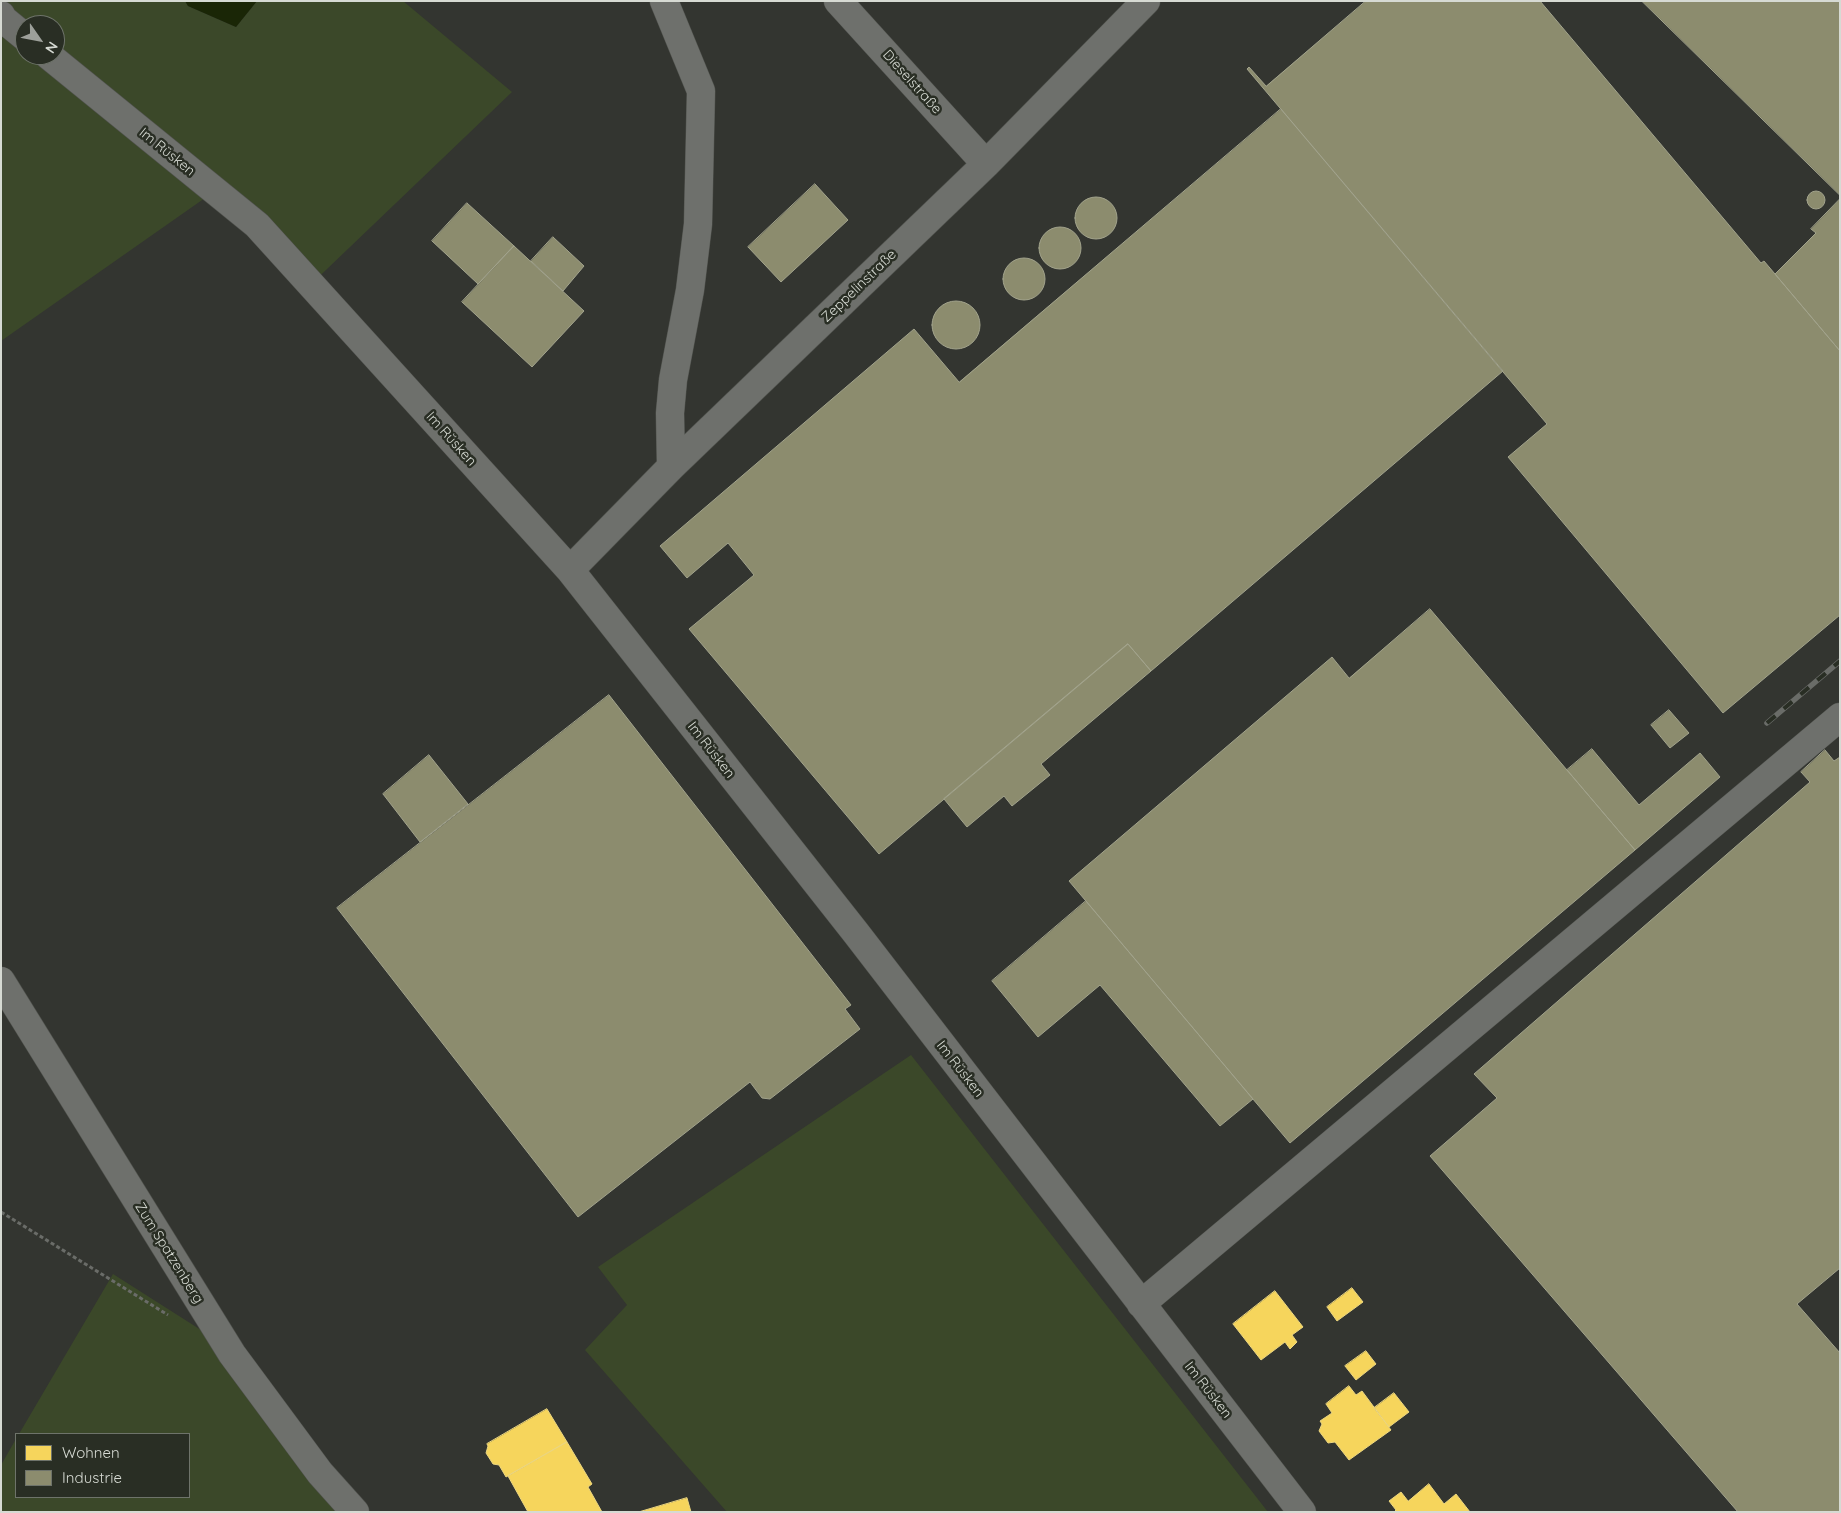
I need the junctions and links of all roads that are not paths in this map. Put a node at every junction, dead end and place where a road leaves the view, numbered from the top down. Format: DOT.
graph roads {
  1 [pos="664,1"];
  2 [pos="838,1"];
  3 [pos="1146,1"];
  4 [pos="1,15"];
  5 [pos="15,28"];
  6 [pos="60,65"];
  7 [pos="986,164"];
  8 [pos="671,467"];
  9 [pos="570,570"];
  10 [pos="1840,717"];
  11 [pos="1,981"];
  12 [pos="1141,1304"];
  13 [pos="355,1512"];
  14 [pos="1302,1512"];
  1 -- 8 [label="street"];
  2 -- 7 [label="street, Dieselstraße"];
  3 -- 7 [label="street, Zeppelinstraße"];
  4 -- 5 [label="street"];
  6 -- 9 [label="street, Im Rüsken"];
  7 -- 8 [label="street, Zeppelinstraße"];
  8 -- 9 [label="street, Zeppelinstraße"];
  9 -- 12 [label="street, Im Rüsken"];
  10 -- 12 [label="street"];
  11 -- 13 [label="street, Zum Spatzenberg"];
  12 -- 14 [label="street, Im Rüsken"];
}
